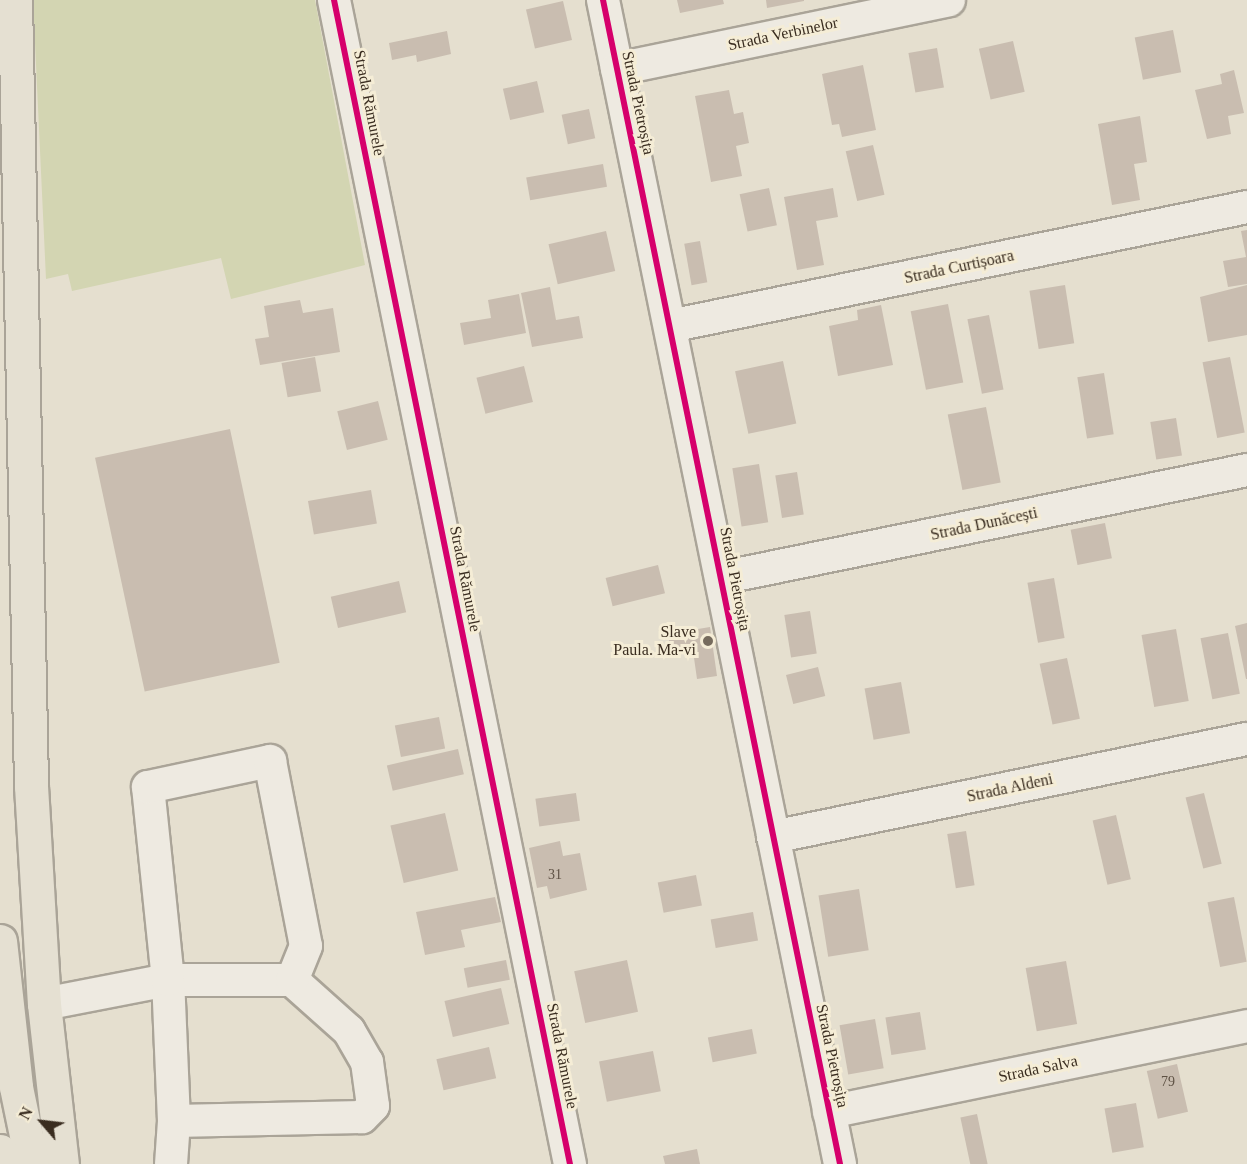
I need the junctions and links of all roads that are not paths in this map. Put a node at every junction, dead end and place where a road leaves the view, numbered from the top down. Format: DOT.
graph roads {
  1 [pos="15,0"];
  2 [pos="334,0"];
  3 [pos="603,0"];
  4 [pos="949,0"];
  5 [pos="617,69"];
  6 [pos="1247,207"];
  7 [pos="670,326"];
  8 [pos="1247,470"];
  9 [pos="721,578"];
  10 [pos="1247,739"];
  11 [pos="773,837"];
  12 [pos="0,941"];
  13 [pos="168,980"];
  14 [pos="292,980"];
  15 [pos="44,1004"];
  16 [pos="1247,1026"];
  17 [pos="829,1112"];
  18 [pos="174,1120"];
  19 [pos="0,1151"];
  20 [pos="3,1164"];
  21 [pos="32,1164"];
  22 [pos="62,1164"];
  23 [pos="171,1164"];
  24 [pos="570,1164"];
  25 [pos="840,1164"];
  1 -- 15 [label="main road"];
  2 -- 24 [label="street, Strada Rămurele"];
  3 -- 5 [label="street, Strada Pietroșița"];
  4 -- 5 [label="street, Strada Verbinelor"];
  5 -- 7 [label="street, Strada Pietroșița"];
  6 -- 7 [label="street, Strada Curtișoara"];
  7 -- 9 [label="street, Strada Pietroșița"];
  8 -- 9 [label="street, Strada Dunăcești"];
  9 -- 11 [label="street, Strada Pietroșița"];
  10 -- 11 [label="street, Strada Aldeni"];
  11 -- 17 [label="street, Strada Pietroșița"];
  12 -- 21 [label="main road"];
  13 -- 14 [label="street"];
  13 -- 14 [label="street"];
  13 -- 15 [label="street"];
  13 -- 18 [label="street"];
  14 -- 18 [label="street"];
  15 -- 22 [label="main road"];
  16 -- 17 [label="street, Strada Salva"];
  17 -- 25 [label="street, Strada Pietroșița"];
  18 -- 23 [label="street"];
  19 -- 20 [label="main road"];
}
